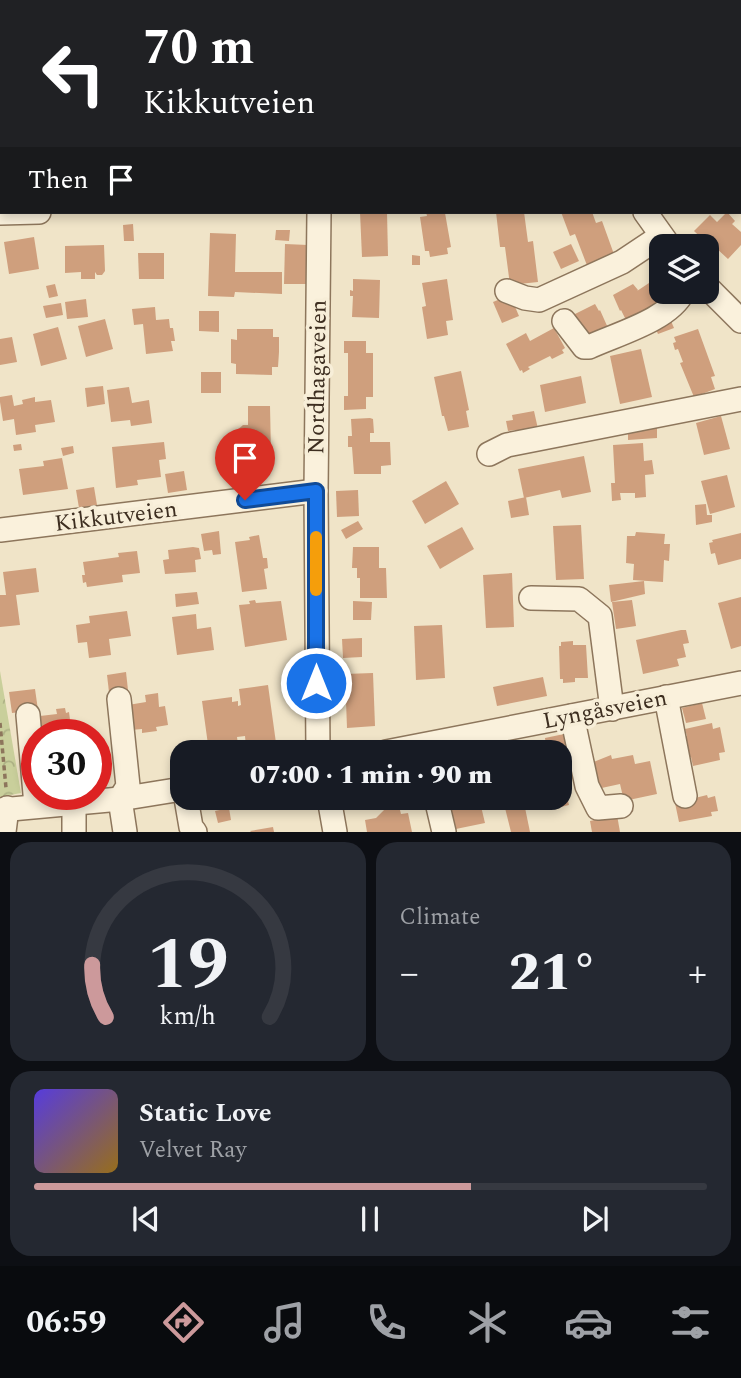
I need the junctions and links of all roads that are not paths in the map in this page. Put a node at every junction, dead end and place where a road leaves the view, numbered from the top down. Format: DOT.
graph roads {
  1 [pos="318,214"];
  2 [pos="646,214"];
  3 [pos="661,234"];
  4 [pos="649,249"];
  5 [pos="507,291"];
  6 [pos="719,299"];
  7 [pos="676,304"];
  8 [pos="564,321"];
  9 [pos="741,321"];
  10 [pos="741,399"];
  11 [pos="489,454"];
  12 [pos="316,491"];
  13 [pos="0,530"];
  14 [pos="531,598"];
  15 [pos="741,683"];
  16 [pos="666,697"];
  17 [pos="119,699"];
  18 [pos="612,709"];
  19 [pos="28,715"];
  20 [pos="572,716"];
  21 [pos="28,719"];
  22 [pos="318,740"];
  23 [pos="459,740"];
  24 [pos="170,791"];
  25 [pos="685,796"];
  26 [pos="120,799"];
  27 [pos="112,800"];
  28 [pos="621,806"];
  29 [pos="4,809"];
  30 [pos="74,810"];
  31 [pos="188,810"];
  32 [pos="331,810"];
  33 [pos="439,810"];
  34 [pos="4,832"];
  35 [pos="74,832"];
  36 [pos="125,832"];
  37 [pos="195,832"];
  38 [pos="335,832"];
  39 [pos="444,832"];
  1 -- 12 [label="street, Nordhagaveien"];
  2 -- 3 [label="street"];
  4 -- 5 [label="street"];
  6 -- 9 [label="street"];
  7 -- 8 [label="street"];
  10 -- 11 [label="street"];
  12 -- 13 [label="street, Kikkutveien"];
  12 -- 22 [label="street, Nordhagaveien"];
  14 -- 18 [label="street"];
  15 -- 16 [label="street, Lyngåsveien"];
  16 -- 18 [label="street, Lyngåsveien"];
  16 -- 25 [label="street"];
  17 -- 26 [label="street"];
  18 -- 20 [label="street, Lyngåsveien"];
  19 -- 21 [label="street"];
  20 -- 23 [label="street, Lyngåsveien"];
  20 -- 28 [label="street"];
  24 -- 26 [label="street"];
  26 -- 27 [label="street"];
  26 -- 36 [label="street"];
  29 -- 34 [label="street"];
  30 -- 35 [label="street"];
  31 -- 37 [label="street"];
  32 -- 38 [label="street"];
  33 -- 39 [label="street"];
}
